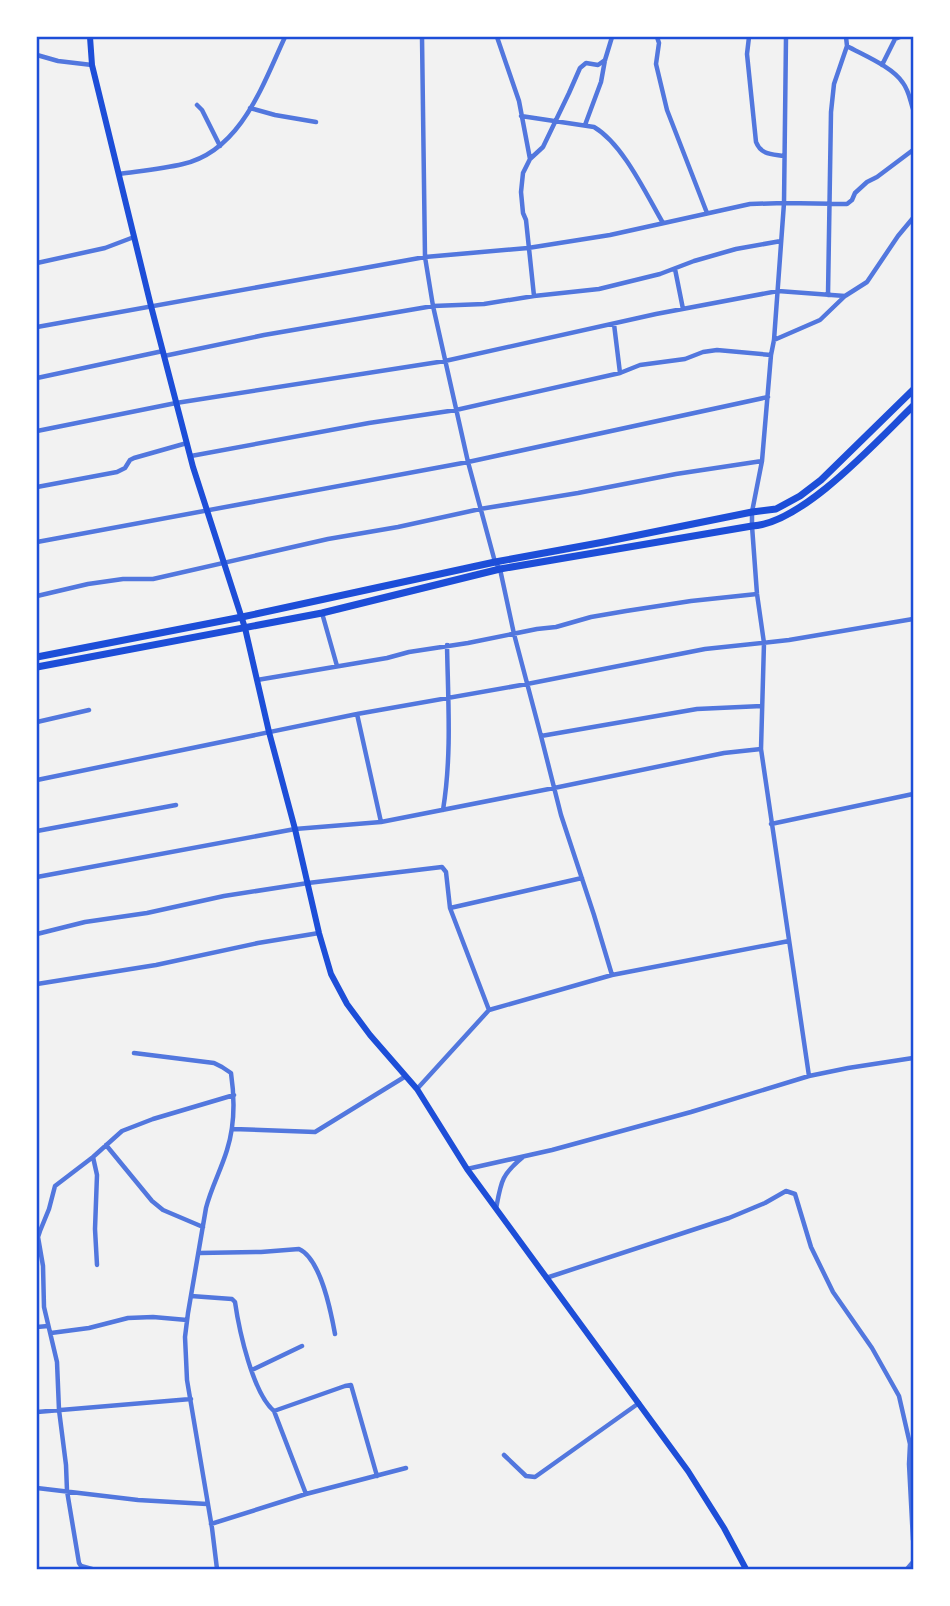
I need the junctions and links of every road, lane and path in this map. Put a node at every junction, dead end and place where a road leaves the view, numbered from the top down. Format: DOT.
graph roads {
  1 [pos="90,37"];
  2 [pos="285,37"];
  3 [pos="422,37"];
  4 [pos="497,37"];
  5 [pos="612,37"];
  6 [pos="657,37"];
  7 [pos="749,37"];
  8 [pos="786,37"];
  9 [pos="846,37"];
  10 [pos="900,37"];
  11 [pos="847,46"];
  12 [pos="37,55"];
  13 [pos="605,60"];
  14 [pos="92,65"];
  15 [pos="882,65"];
  16 [pos="197,105"];
  17 [pos="250,108"];
  18 [pos="913,109"];
  19 [pos="522,116"];
  20 [pos="556,121"];
  21 [pos="316,122"];
  22 [pos="585,125"];
  23 [pos="220,146"];
  24 [pos="913,150"];
  25 [pos="785,156"];
  26 [pos="530,159"];
  27 [pos="119,174"];
  28 [pos="785,203"];
  29 [pos="830,204"];
  30 [pos="707,213"];
  31 [pos="913,218"];
  32 [pos="663,223"];
  33 [pos="134,237"];
  34 [pos="781,241"];
  35 [pos="528,248"];
  36 [pos="425,257"];
  37 [pos="37,263"];
  38 [pos="675,269"];
  39 [pos="778,291"];
  40 [pos="828,295"];
  41 [pos="534,296"];
  42 [pos="845,296"];
  43 [pos="151,306"];
  44 [pos="433,306"];
  45 [pos="683,309"];
  46 [pos="614,324"];
  47 [pos="37,327"];
  48 [pos="774,340"];
  49 [pos="164,354"];
  50 [pos="771,355"];
  51 [pos="445,361"];
  52 [pos="620,373"];
  53 [pos="37,378"];
  54 [pos="913,390"];
  55 [pos="768,397"];
  56 [pos="176,403"];
  57 [pos="913,406"];
  58 [pos="456,410"];
  59 [pos="37,431"];
  60 [pos="187,443"];
  61 [pos="191,456"];
  62 [pos="762,461"];
  63 [pos="468,462"];
  64 [pos="37,487"];
  65 [pos="206,509"];
  66 [pos="480,509"];
  67 [pos="752,512"];
  68 [pos="752,526"];
  69 [pos="37,541"];
  70 [pos="224,563"];
  71 [pos="498,566"];
  72 [pos="757,594"];
  73 [pos="37,596"];
  74 [pos="322,613"];
  75 [pos="242,617"];
  76 [pos="913,619"];
  77 [pos="245,628"];
  78 [pos="513,634"];
  79 [pos="764,643"];
  80 [pos="447,645"];
  81 [pos="37,657"];
  82 [pos="337,666"];
  83 [pos="37,667"];
  84 [pos="257,680"];
  85 [pos="527,684"];
  86 [pos="448,699"];
  87 [pos="762,706"];
  88 [pos="89,710"];
  89 [pos="358,714"];
  90 [pos="37,722"];
  91 [pos="269,732"];
  92 [pos="541,736"];
  93 [pos="761,749"];
  94 [pos="37,780"];
  95 [pos="554,789"];
  96 [pos="913,794"];
  97 [pos="176,804"];
  98 [pos="443,810"];
  99 [pos="381,822"];
  100 [pos="771,824"];
  101 [pos="295,829"];
  102 [pos="37,831"];
  103 [pos="37,877"];
  104 [pos="582,878"];
  105 [pos="308,883"];
  106 [pos="450,908"];
  107 [pos="319,933"];
  108 [pos="37,934"];
  109 [pos="789,941"];
  110 [pos="612,975"];
  111 [pos="37,984"];
  112 [pos="489,1010"];
  113 [pos="134,1053"];
  114 [pos="913,1058"];
  115 [pos="406,1076"];
  116 [pos="809,1076"];
  117 [pos="417,1089"];
  118 [pos="234,1095"];
  119 [pos="233,1129"];
  120 [pos="106,1145"];
  121 [pos="93,1157"];
  122 [pos="524,1157"];
  123 [pos="467,1169"];
  124 [pos="496,1209"];
  125 [pos="203,1227"];
  126 [pos="38,1231"];
  127 [pos="199,1253"];
  128 [pos="97,1265"];
  129 [pos="546,1278"];
  130 [pos="191,1296"];
  131 [pos="187,1320"];
  132 [pos="48,1326"];
  133 [pos="37,1327"];
  134 [pos="51,1333"];
  135 [pos="335,1334"];
  136 [pos="302,1346"];
  137 [pos="252,1370"];
  138 [pos="191,1399"];
  139 [pos="639,1404"];
  140 [pos="59,1410"];
  141 [pos="274,1411"];
  142 [pos="37,1412"];
  143 [pos="504,1455"];
  144 [pos="406,1468"];
  145 [pos="377,1476"];
  146 [pos="37,1488"];
  147 [pos="67,1491"];
  148 [pos="306,1494"];
  149 [pos="207,1504"];
  150 [pos="211,1524"];
  151 [pos="913,1540"];
  152 [pos="913,1563"];
  153 [pos="92,1569"];
  154 [pos="216,1569"];
  155 [pos="746,1569"];
  156 [pos="907,1569"];
  1 -- 14 [label="main road"];
  2 -- 17 [label="street"];
  3 -- 36 [label="street"];
  4 -- 19 [label="street"];
  5 -- 13 [label="street"];
  6 -- 30 [label="street"];
  7 -- 25 [label="street"];
  8 -- 25 [label="street"];
  9 -- 11 [label="street"];
  10 -- 15 [label="street"];
  11 -- 15 [label="street"];
  11 -- 29 [label="street"];
  12 -- 14 [label="street"];
  13 -- 20 [label="street"];
  13 -- 22 [label="street"];
  14 -- 27 [label="main road"];
  15 -- 18 [label="street"];
  16 -- 23 [label="street"];
  17 -- 21 [label="street"];
  17 -- 23 [label="street"];
  19 -- 20 [label="street"];
  19 -- 26 [label="street"];
  20 -- 22 [label="street"];
  20 -- 26 [label="street"];
  22 -- 32 [label="street"];
  23 -- 27 [label="street"];
  24 -- 29 [label="street"];
  25 -- 28 [label="street"];
  26 -- 35 [label="street"];
  27 -- 33 [label="main road"];
  28 -- 29 [label="street"];
  28 -- 30 [label="street"];
  28 -- 34 [label="street"];
  29 -- 40 [label="street"];
  30 -- 32 [label="street"];
  31 -- 42 [label="street"];
  32 -- 35 [label="street"];
  33 -- 37 [label="street"];
  33 -- 43 [label="main road"];
  34 -- 38 [label="street"];
  34 -- 39 [label="street"];
  35 -- 36 [label="street"];
  35 -- 41 [label="street"];
  36 -- 43 [label="street"];
  36 -- 44 [label="street"];
  38 -- 41 [label="street"];
  38 -- 45 [label="street"];
  39 -- 40 [label="street"];
  39 -- 45 [label="street"];
  39 -- 48 [label="street"];
  40 -- 42 [label="street"];
  41 -- 44 [label="street"];
  42 -- 48 [label="street"];
  43 -- 47 [label="street"];
  43 -- 49 [label="main road"];
  44 -- 49 [label="street"];
  44 -- 51 [label="street"];
  45 -- 46 [label="street"];
  46 -- 51 [label="street"];
  46 -- 52 [label="street"];
  48 -- 50 [label="street"];
  49 -- 53 [label="street"];
  49 -- 56 [label="main road"];
  50 -- 52 [label="street"];
  50 -- 55 [label="street"];
  51 -- 56 [label="street"];
  51 -- 58 [label="street"];
  52 -- 58 [label="street"];
  54 -- 67 [label="main road"];
  55 -- 62 [label="street"];
  55 -- 63 [label="street"];
  56 -- 59 [label="street"];
  56 -- 60 [label="main road"];
  57 -- 68 [label="main road"];
  58 -- 61 [label="street"];
  58 -- 63 [label="street"];
  60 -- 61 [label="main road"];
  60 -- 64 [label="street"];
  61 -- 65 [label="main road"];
  62 -- 66 [label="street"];
  62 -- 67 [label="street"];
  63 -- 65 [label="street"];
  63 -- 66 [label="street"];
  65 -- 69 [label="street"];
  65 -- 70 [label="main road"];
  66 -- 70 [label="street"];
  66 -- 71 [label="street"];
  67 -- 68 [label="street"];
  67 -- 71 [label="main road"];
  68 -- 71 [label="main road"];
  68 -- 72 [label="street"];
  70 -- 73 [label="street"];
  70 -- 75 [label="main road"];
  71 -- 74 [label="main road"];
  71 -- 75 [label="main road"];
  71 -- 78 [label="street"];
  72 -- 78 [label="street"];
  72 -- 79 [label="street"];
  74 -- 77 [label="main road"];
  74 -- 82 [label="street"];
  75 -- 77 [label="main road"];
  75 -- 81 [label="main road"];
  76 -- 79 [label="street"];
  77 -- 83 [label="main road"];
  77 -- 84 [label="main road"];
  78 -- 80 [label="street"];
  78 -- 85 [label="street"];
  79 -- 85 [label="street"];
  79 -- 87 [label="street"];
  80 -- 82 [label="street"];
  80 -- 86 [label="street"];
  82 -- 84 [label="street"];
  84 -- 91 [label="main road"];
  85 -- 86 [label="street"];
  85 -- 92 [label="street"];
  86 -- 89 [label="street"];
  86 -- 98 [label="street"];
  87 -- 92 [label="street"];
  87 -- 93 [label="street"];
  88 -- 90 [label="street"];
  89 -- 91 [label="street"];
  89 -- 99 [label="street"];
  91 -- 94 [label="street"];
  91 -- 101 [label="main road"];
  92 -- 95 [label="street"];
  93 -- 95 [label="street"];
  93 -- 100 [label="street"];
  95 -- 98 [label="street"];
  95 -- 104 [label="street"];
  96 -- 100 [label="street"];
  97 -- 102 [label="street"];
  98 -- 99 [label="street"];
  99 -- 101 [label="street"];
  100 -- 109 [label="street"];
  101 -- 103 [label="street"];
  101 -- 105 [label="main road"];
  104 -- 106 [label="street"];
  104 -- 110 [label="street"];
  105 -- 106 [label="street"];
  105 -- 107 [label="main road"];
  105 -- 108 [label="street"];
  106 -- 112 [label="street"];
  107 -- 111 [label="street"];
  107 -- 115 [label="main road"];
  109 -- 110 [label="street"];
  109 -- 116 [label="street"];
  110 -- 112 [label="street"];
  112 -- 117 [label="street"];
  113 -- 118 [label="street"];
  114 -- 116 [label="street"];
  115 -- 117 [label="main road"];
  115 -- 119 [label="street"];
  116 -- 122 [label="street"];
  117 -- 123 [label="main road"];
  118 -- 119 [label="street"];
  118 -- 120 [label="street"];
  119 -- 125 [label="street"];
  120 -- 121 [label="street"];
  120 -- 125 [label="street"];
  121 -- 126 [label="street"];
  121 -- 128 [label="street"];
  122 -- 123 [label="street"];
  122 -- 124 [label="street"];
  123 -- 124 [label="main road"];
  124 -- 129 [label="main road"];
  125 -- 127 [label="street"];
  126 -- 132 [label="street"];
  127 -- 130 [label="street"];
  127 -- 135 [label="street"];
  129 -- 139 [label="main road"];
  129 -- 151 [label="street"];
  130 -- 131 [label="street"];
  130 -- 137 [label="street"];
  131 -- 134 [label="street"];
  131 -- 138 [label="street"];
  132 -- 133 [label="street"];
  132 -- 134 [label="street"];
  134 -- 140 [label="street"];
  136 -- 137 [label="street"];
  137 -- 141 [label="street"];
  138 -- 140 [label="street"];
  138 -- 149 [label="street"];
  139 -- 143 [label="street"];
  139 -- 155 [label="main road"];
  140 -- 142 [label="street"];
  140 -- 147 [label="street"];
  141 -- 145 [label="street"];
  141 -- 148 [label="street"];
  144 -- 145 [label="street"];
  145 -- 148 [label="street"];
  146 -- 147 [label="street"];
  147 -- 149 [label="street"];
  147 -- 153 [label="street"];
  148 -- 150 [label="street"];
  149 -- 150 [label="street"];
  150 -- 154 [label="street"];
  152 -- 156 [label="street"];
}
